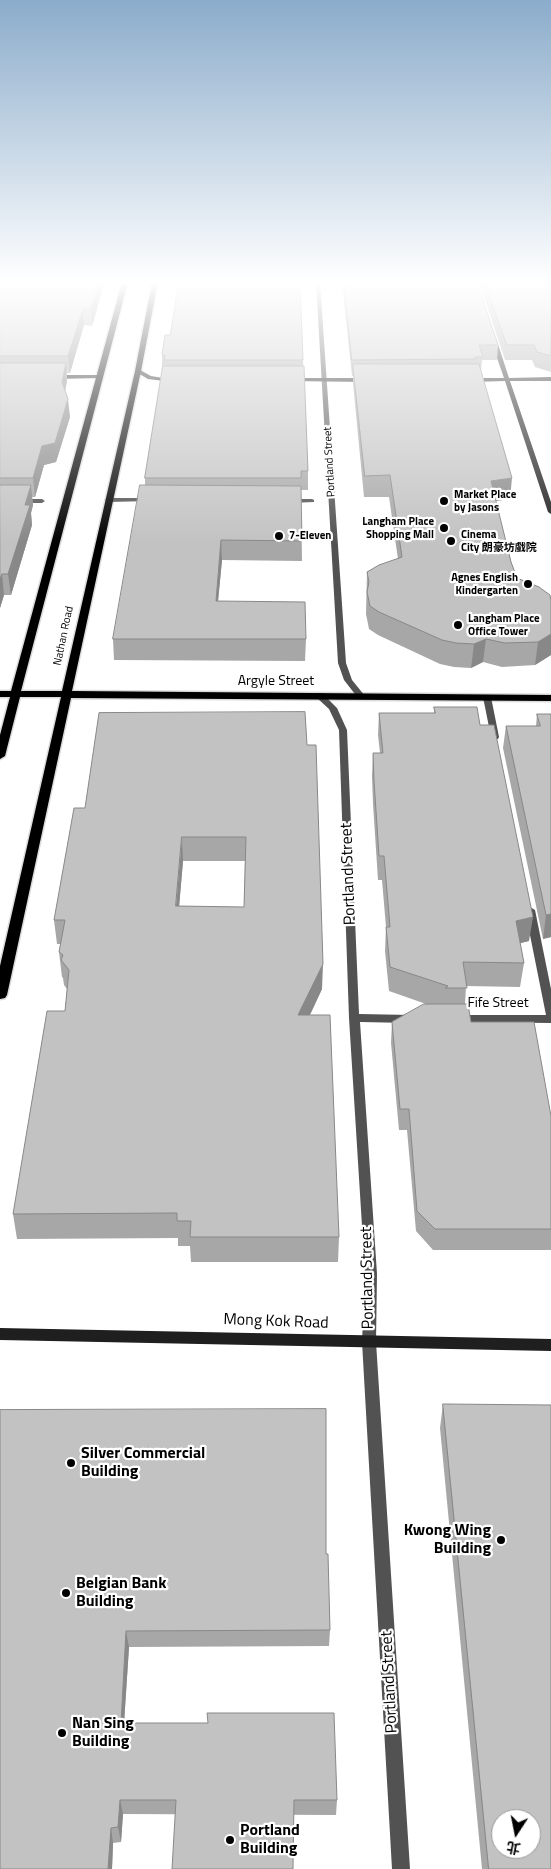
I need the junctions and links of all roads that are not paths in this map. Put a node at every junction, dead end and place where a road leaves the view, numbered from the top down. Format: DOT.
graph roads {
  1 [pos="102,369"];
  2 [pos="324,369"];
  3 [pos="503,369"];
  4 [pos="138,371"];
  5 [pos="50,377"];
  6 [pos="100,377"];
  7 [pos="551,379"];
  8 [pos="177,380"];
  9 [pos="285,380"];
  10 [pos="325,380"];
  11 [pos="372,380"];
  12 [pos="466,380"];
  13 [pos="507,380"];
  14 [pos="108,500"];
  15 [pos="154,500"];
  16 [pos="283,500"];
  17 [pos="0,501"];
  18 [pos="42,501"];
  19 [pos="312,501"];
  20 [pos="551,512"];
  21 [pos="0,694"];
  22 [pos="15,694"];
  23 [pos="65,694"];
  24 [pos="319,695"];
  25 [pos="361,696"];
  26 [pos="487,697"];
  27 [pos="551,698"];
  28 [pos="496,746"];
  29 [pos="0,756"];
  30 [pos="528,900"];
  31 [pos="0,995"];
  32 [pos="551,1015"];
  33 [pos="354,1018"];
  34 [pos="422,1019"];
  35 [pos="451,1019"];
  36 [pos="551,1019"];
  37 [pos="0,1334"];
  38 [pos="369,1342"];
  39 [pos="551,1345"];
  40 [pos="401,1869"];
  1 -- 6 [label="main road"];
  2 -- 10 [label="street, Portland Street"];
  3 -- 13 [label="main road"];
  4 -- 8 [label="main road"];
  4 -- 14 [label="main road, Nathan Road"];
  5 -- 6 [label="main road"];
  6 -- 22 [label="main road"];
  7 -- 13 [label="main road"];
  9 -- 10 [label="main road"];
  10 -- 11 [label="main road"];
  10 -- 25 [label="street, Portland Street"];
  12 -- 13 [label="main road"];
  13 -- 20 [label="main road"];
  14 -- 15 [label="street"];
  14 -- 23 [label="main road, Nathan Road"];
  16 -- 19 [label="street"];
  17 -- 18 [label="street"];
  21 -- 22 [label="main road, Argyle Street"];
  22 -- 23 [label="main road, Argyle Street"];
  22 -- 29 [label="main road"];
  23 -- 24 [label="main road, Argyle Street"];
  23 -- 31 [label="main road, Nathan Road"];
  24 -- 25 [label="main road, Argyle Street"];
  24 -- 33 [label="street, Portland Street"];
  25 -- 26 [label="main road, Argyle Street"];
  26 -- 27 [label="main road, Argyle Street"];
  26 -- 28 [label="street"];
  30 -- 32 [label="street"];
  33 -- 34 [label="street"];
  33 -- 38 [label="street, Portland Street"];
  35 -- 36 [label="street, Fife Street"];
  37 -- 38 [label="main road, Mong Kok Road"];
  38 -- 39 [label="main road, Mong Kok Road"];
  38 -- 40 [label="street, Portland Street"];
}
